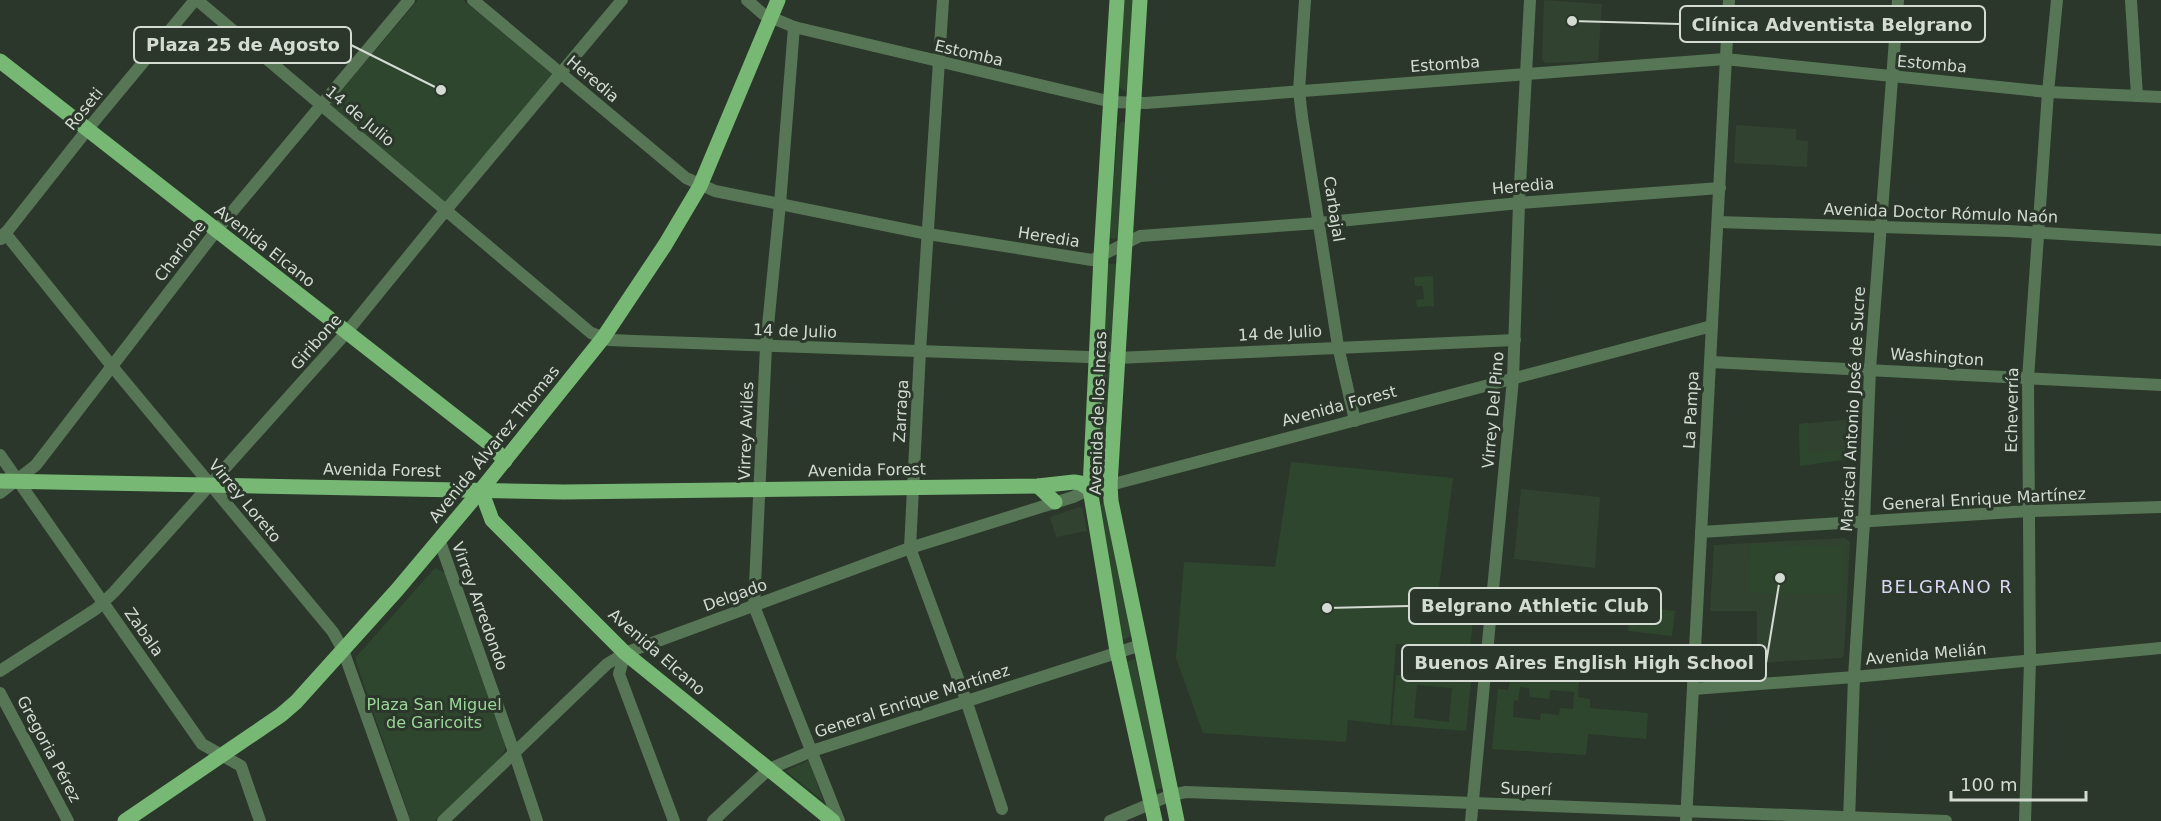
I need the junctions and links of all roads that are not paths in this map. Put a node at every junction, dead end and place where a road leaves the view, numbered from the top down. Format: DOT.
graph roads {
  1 [pos="196,0"];
  2 [pos="409,0"];
  3 [pos="473,0"];
  4 [pos="622,0"];
  5 [pos="747,0"];
  6 [pos="778,0"];
  7 [pos="943,0"];
  8 [pos="1118,0"];
  9 [pos="1140,0"];
  10 [pos="1305,0"];
  11 [pos="1530,0"];
  12 [pos="1729,0"];
  13 [pos="1898,0"];
  14 [pos="2057,0"];
  15 [pos="2131,0"];
  16 [pos="770,18"];
  17 [pos="794,27"];
  18 [pos="1725,59"];
  19 [pos="0,61"];
  20 [pos="940,63"];
  21 [pos="562,73"];
  22 [pos="1527,74"];
  23 [pos="1892,77"];
  24 [pos="1299,91"];
  25 [pos="2048,92"];
  26 [pos="2137,96"];
  27 [pos="2161,98"];
  28 [pos="1112,102"];
  29 [pos="1135,103"];
  30 [pos="321,105"];
  31 [pos="87,130"];
  32 [pos="700,186"];
  33 [pos="1720,188"];
  34 [pos="1519,203"];
  35 [pos="780,204"];
  36 [pos="446,210"];
  37 [pos="1719,222"];
  38 [pos="1319,223"];
  39 [pos="1881,226"];
  40 [pos="216,231"];
  41 [pos="2038,232"];
  42 [pos="928,234"];
  43 [pos="3,236"];
  44 [pos="2161,240"];
  45 [pos="1125,244"];
  46 [pos="1101,256"];
  47 [pos="1712,326"];
  48 [pos="346,333"];
  49 [pos="603,338"];
  50 [pos="1515,340"];
  51 [pos="766,346"];
  52 [pos="1338,346"];
  53 [pos="920,351"];
  54 [pos="1096,357"];
  55 [pos="1117,358"];
  56 [pos="1711,362"];
  57 [pos="111,365"];
  58 [pos="1870,369"];
  59 [pos="1513,379"];
  60 [pos="2028,379"];
  61 [pos="2161,385"];
  62 [pos="1355,420"];
  63 [pos="0,455"];
  64 [pos="505,461"];
  65 [pos="0,481"];
  66 [pos="17,482"];
  67 [pos="211,485"];
  68 [pos="1110,485"];
  69 [pos="913,486"];
  70 [pos="1038,486"];
  71 [pos="1090,489"];
  72 [pos="481,490"];
  73 [pos="760,490"];
  74 [pos="0,493"];
  75 [pos="1055,502"];
  76 [pos="2161,507"];
  77 [pos="2028,511"];
  78 [pos="1864,522"];
  79 [pos="1701,532"];
  80 [pos="439,539"];
  81 [pos="910,548"];
  82 [pos="104,602"];
  83 [pos="754,606"];
  84 [pos="1140,645"];
  85 [pos="2161,648"];
  86 [pos="343,650"];
  87 [pos="1117,651"];
  88 [pos="625,653"];
  89 [pos="2030,661"];
  90 [pos="0,671"];
  91 [pos="1854,677"];
  92 [pos="1693,689"];
  93 [pos="0,693"];
  94 [pos="966,700"];
  95 [pos="812,751"];
  96 [pos="514,753"];
  97 [pos="222,754"];
  98 [pos="769,769"];
  99 [pos="1172,795"];
  100 [pos="1151,804"];
  101 [pos="1472,804"];
  102 [pos="1002,810"];
  103 [pos="1687,816"];
  104 [pos="1850,819"];
  105 [pos="68,821"];
  106 [pos="125,821"];
  107 [pos="260,821"];
  108 [pos="404,821"];
  109 [pos="443,821"];
  110 [pos="537,821"];
  111 [pos="674,821"];
  112 [pos="713,821"];
  113 [pos="833,821"];
  114 [pos="839,821"];
  115 [pos="1110,821"];
  116 [pos="1155,821"];
  117 [pos="1177,821"];
  118 [pos="1471,821"];
  119 [pos="1946,821"];
  120 [pos="2025,821"];
  1 -- 30 [label="street, 14 de Julio"];
  1 -- 31 [label="street, Roseti"];
  2 -- 30 [label="street, Charlone"];
  3 -- 21 [label="street, Heredia"];
  4 -- 21 [label="street, Giribone"];
  5 -- 16 [label="street, Estomba"];
  6 -- 16 [label="main road, Avenida Álvarez Thomas"];
  7 -- 20 [label="street, Zarraga"];
  8 -- 28 [label="main road, Avenida de los Incas"];
  9 -- 29 [label="main road, Avenida de los Incas"];
  10 -- 24 [label="street, Carbajal"];
  11 -- 22 [label="street, Virrey Del Pino"];
  12 -- 18 [label="street, La Pampa"];
  13 -- 23 [label="street, Mariscal Antonio José de Sucre"];
  14 -- 25 [label="street, Echeverría"];
  15 -- 26 [label="street"];
  16 -- 17 [label="street, Estomba"];
  16 -- 32 [label="main road, Avenida Álvarez Thomas"];
  17 -- 20 [label="street, Estomba"];
  17 -- 35 [label="street, Virrey Avilés"];
  18 -- 22 [label="street, Estomba"];
  18 -- 23 [label="street, Estomba"];
  18 -- 33 [label="street, La Pampa"];
  19 -- 31 [label="main road, Avenida Elcano"];
  20 -- 28 [label="street, Estomba"];
  20 -- 42 [label="street, Zarraga"];
  21 -- 32 [label="street, Heredia"];
  21 -- 36 [label="street, Giribone"];
  22 -- 24 [label="street, Estomba"];
  22 -- 34 [label="street, Virrey Del Pino"];
  23 -- 25 [label="street, Estomba"];
  23 -- 39 [label="street, Mariscal Antonio José de Sucre"];
  24 -- 29 [label="street, Estomba"];
  24 -- 38 [label="street, Carbajal"];
  25 -- 26 [label="street, Estomba"];
  25 -- 41 [label="street, Echeverría"];
  26 -- 27 [label="street, Estomba"];
  28 -- 29 [label="street, Estomba"];
  28 -- 46 [label="main road, Avenida de los Incas"];
  29 -- 45 [label="main road, Avenida de los Incas"];
  30 -- 36 [label="street, 14 de Julio"];
  30 -- 40 [label="street, Charlone"];
  31 -- 40 [label="main road, Avenida Elcano"];
  31 -- 43 [label="street, Roseti"];
  32 -- 35 [label="street, Heredia"];
  32 -- 49 [label="main road, Avenida Álvarez Thomas"];
  33 -- 34 [label="street, Heredia"];
  33 -- 37 [label="street, La Pampa"];
  34 -- 38 [label="street, Heredia"];
  34 -- 50 [label="street, Virrey Del Pino"];
  35 -- 42 [label="street, Heredia"];
  35 -- 51 [label="street, Virrey Avilés"];
  36 -- 48 [label="street, Giribone"];
  36 -- 49 [label="street, 14 de Julio"];
  37 -- 39 [label="street, Avenida Doctor Rómulo Naón"];
  37 -- 47 [label="street, La Pampa"];
  38 -- 45 [label="street, Heredia"];
  38 -- 52 [label="street, Carbajal"];
  39 -- 41 [label="street, Avenida Doctor Rómulo Naón"];
  39 -- 58 [label="street, Mariscal Antonio José de Sucre"];
  40 -- 48 [label="main road, Avenida Elcano"];
  40 -- 57 [label="street, Charlone"];
  41 -- 44 [label="street, Avenida Doctor Rómulo Naón"];
  41 -- 60 [label="street, Echeverría"];
  42 -- 46 [label="street, Heredia"];
  42 -- 53 [label="street, Zarraga"];
  43 -- 57 [label="street, Virrey Loreto"];
  45 -- 46 [label="street, Heredia"];
  45 -- 55 [label="main road, Avenida de los Incas"];
  46 -- 54 [label="main road, Avenida de los Incas"];
  47 -- 56 [label="street, La Pampa"];
  47 -- 59 [label="street, Avenida Forest"];
  48 -- 64 [label="main road, Avenida Elcano"];
  48 -- 67 [label="street, Giribone"];
  49 -- 51 [label="street, 14 de Julio"];
  49 -- 64 [label="main road, Avenida Álvarez Thomas"];
  50 -- 52 [label="street, 14 de Julio"];
  50 -- 59 [label="street, Virrey Del Pino"];
  51 -- 53 [label="street, 14 de Julio"];
  51 -- 73 [label="street, Virrey Avilés"];
  52 -- 55 [label="street, 14 de Julio"];
  52 -- 62 [label="street, Carbajal"];
  53 -- 54 [label="street, 14 de Julio"];
  53 -- 69 [label="street, Zarraga"];
  54 -- 55 [label="street, 14 de Julio"];
  54 -- 71 [label="main road, Avenida de los Incas"];
  55 -- 68 [label="main road, Avenida de los Incas"];
  56 -- 58 [label="street, Washington"];
  56 -- 79 [label="street, La Pampa"];
  57 -- 66 [label="street, Charlone"];
  57 -- 67 [label="street, Virrey Loreto"];
  58 -- 60 [label="street, Washington"];
  58 -- 78 [label="street, Mariscal Antonio José de Sucre"];
  59 -- 62 [label="street, Avenida Forest"];
  59 -- 101 [label="street, Virrey Del Pino"];
  60 -- 61 [label="street, Washington"];
  60 -- 77 [label="street, Echeverría"];
  62 -- 68 [label="street, Avenida Forest"];
  63 -- 66 [label="street, Zabala"];
  64 -- 72 [label="main road, Avenida Álvarez Thomas"];
  65 -- 66 [label="main road, Avenida Forest"];
  66 -- 67 [label="main road, Avenida Forest"];
  66 -- 74 [label="street, Charlone"];
  66 -- 82 [label="street, Zabala"];
  67 -- 72 [label="main road, Avenida Forest"];
  67 -- 82 [label="street, Giribone"];
  67 -- 86 [label="street, Virrey Loreto"];
  68 -- 71 [label="main road, Avenida Forest"];
  68 -- 84 [label="main road, Avenida de los Incas"];
  69 -- 70 [label="main road, Avenida Forest"];
  69 -- 73 [label="main road, Avenida Forest"];
  69 -- 81 [label="street, Zarraga"];
  70 -- 71 [label="main road, Avenida Forest"];
  70 -- 75 [label="main road"];
  71 -- 75 [label="street, Delgado"];
  71 -- 87 [label="main road, Avenida de los Incas"];
  72 -- 73 [label="main road, Avenida Forest"];
  72 -- 80 [label="main road, Avenida Álvarez Thomas"];
  72 -- 88 [label="main road, Avenida Elcano"];
  73 -- 83 [label="street, Virrey Avilés"];
  75 -- 81 [label="street, Delgado"];
  76 -- 77 [label="street, General Enrique Martínez"];
  77 -- 78 [label="street, General Enrique Martínez"];
  77 -- 89 [label="street, Echeverría"];
  78 -- 79 [label="street, General Enrique Martínez"];
  78 -- 91 [label="street, Mariscal Antonio José de Sucre"];
  79 -- 92 [label="street, La Pampa"];
  80 -- 86 [label="main road, Avenida Álvarez Thomas"];
  80 -- 96 [label="street, Virrey Arredondo"];
  81 -- 83 [label="street, Delgado"];
  81 -- 94 [label="street, Zarraga"];
  82 -- 90 [label="street, Giribone"];
  82 -- 97 [label="street, Zabala"];
  83 -- 88 [label="street, Delgado"];
  83 -- 95 [label="street, Virrey Avilés"];
  84 -- 87 [label="street, General Enrique Martínez"];
  84 -- 99 [label="main road, Avenida de los Incas"];
  85 -- 89 [label="street, Avenida Melián"];
  86 -- 97 [label="main road, Avenida Álvarez Thomas"];
  86 -- 108 [label="street, Virrey Loreto"];
  87 -- 94 [label="street, General Enrique Martínez"];
  87 -- 100 [label="main road, Avenida de los Incas"];
  88 -- 96 [label="street, Delgado"];
  88 -- 98 [label="main road, Avenida Elcano"];
  88 -- 111 [label="street"];
  89 -- 91 [label="street, Avenida Melián"];
  89 -- 120 [label="street, Echeverría"];
  91 -- 92 [label="street, Avenida Melián"];
  91 -- 104 [label="street, Mariscal Antonio José de Sucre"];
  92 -- 103 [label="street, La Pampa"];
  93 -- 105 [label="street, Gregoria Pérez"];
  94 -- 95 [label="street, General Enrique Martínez"];
  94 -- 102 [label="street, Zarraga"];
  95 -- 98 [label="street, General Enrique Martínez"];
  95 -- 114 [label="street, Virrey Avilés"];
  96 -- 109 [label="street, Delgado"];
  96 -- 110 [label="street, Virrey Arredondo"];
  97 -- 106 [label="main road, Avenida Álvarez Thomas"];
  97 -- 107 [label="street, Zabala"];
  98 -- 112 [label="street, General Enrique Martínez"];
  98 -- 113 [label="main road, Avenida Elcano"];
  99 -- 100 [label="street, Superí"];
  99 -- 101 [label="street, Superí"];
  99 -- 117 [label="main road, Avenida de los Incas"];
  100 -- 115 [label="street, Superí"];
  100 -- 116 [label="main road, Avenida de los Incas"];
  101 -- 103 [label="street, Superí"];
  101 -- 118 [label="street, Virrey Del Pino"];
  103 -- 104 [label="street, Superí"];
  104 -- 119 [label="street, Superí"];
}
